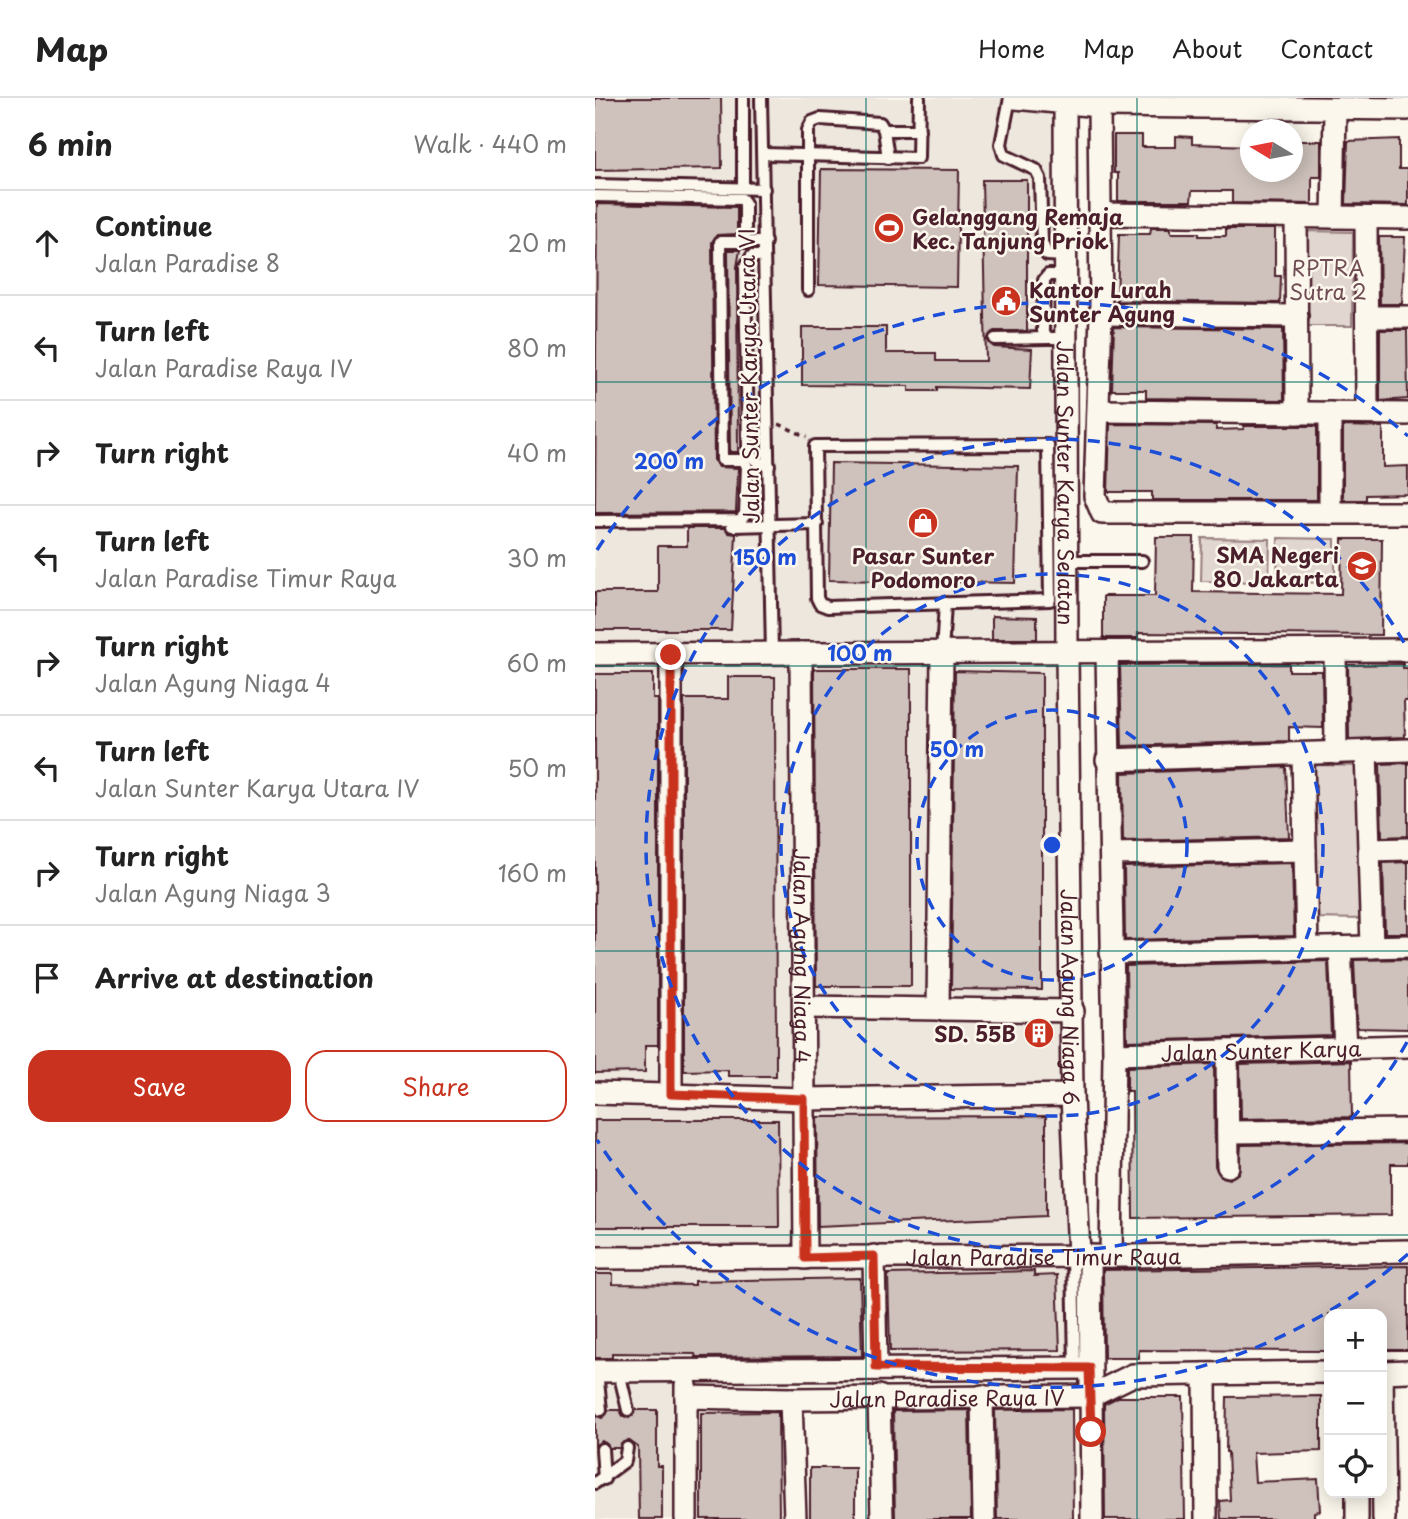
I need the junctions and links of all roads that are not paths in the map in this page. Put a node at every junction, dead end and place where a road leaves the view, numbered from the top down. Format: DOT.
graph roads {
  1 [pos="743,98"];
  2 [pos="761,98"];
  3 [pos="919,98"];
  4 [pos="1010,98"];
  5 [pos="1016,98"];
  6 [pos="1065,103"];
  7 [pos="1099,106"];
  8 [pos="1408,108"];
  9 [pos="1335,109"];
  10 [pos="884,130"];
  11 [pos="919,130"];
  12 [pos="764,154"];
  13 [pos="808,155"];
  14 [pos="888,158"];
  15 [pos="595,185"];
  16 [pos="743,188"];
  17 [pos="764,189"];
  18 [pos="595,196"];
  19 [pos="1101,214"];
  20 [pos="1296,216"];
  21 [pos="1333,217"];
  22 [pos="1366,218"];
  23 [pos="1408,218"];
  24 [pos="745,242"];
  25 [pos="765,242"];
  26 [pos="764,256"];
  27 [pos="1065,266"];
  28 [pos="808,290"];
  29 [pos="1101,314"];
  30 [pos="1297,316"];
  31 [pos="1367,317"];
  32 [pos="1408,317"];
  33 [pos="1056,338"];
  34 [pos="995,339"];
  35 [pos="1099,411"];
  36 [pos="1297,413"];
  37 [pos="1330,413"];
  38 [pos="1367,413"];
  39 [pos="1408,414"];
  40 [pos="1059,443"];
  41 [pos="769,464"];
  42 [pos="1330,513"];
  43 [pos="1408,513"];
  44 [pos="595,521"];
  45 [pos="817,524"];
  46 [pos="770,525"];
  47 [pos="595,527"];
  48 [pos="1066,561"];
  49 [pos="1142,561"];
  50 [pos="945,603"];
  51 [pos="1408,650"];
  52 [pos="1107,652"];
  53 [pos="1335,652"];
  54 [pos="772,653"];
  55 [pos="801,653"];
  56 [pos="1067,653"];
  57 [pos="595,654"];
  58 [pos="942,654"];
  59 [pos="671,655"];
  60 [pos="1408,750"];
  61 [pos="1366,751"];
  62 [pos="1336,753"];
  63 [pos="1303,754"];
  64 [pos="1107,760"];
  65 [pos="1408,849"];
  66 [pos="1305,850"];
  67 [pos="1369,850"];
  68 [pos="1111,854"];
  69 [pos="1408,946"];
  70 [pos="1341,947"];
  71 [pos="1372,947"];
  72 [pos="1307,948"];
  73 [pos="1111,953"];
  74 [pos="804,1007"];
  75 [pos="937,1009"];
  76 [pos="1073,1011"];
  77 [pos="1408,1046"];
  78 [pos="1345,1048"];
  79 [pos="1227,1051"];
  80 [pos="1114,1054"];
  81 [pos="595,1093"];
  82 [pos="671,1094"];
  83 [pos="1072,1095"];
  84 [pos="804,1099"];
  85 [pos="1408,1130"];
  86 [pos="1229,1132"];
  87 [pos="1228,1166"];
  88 [pos="1408,1251"];
  89 [pos="874,1256"];
  90 [pos="1088,1256"];
  91 [pos="595,1258"];
  92 [pos="805,1258"];
  93 [pos="876,1367"];
  94 [pos="1082,1368"];
  95 [pos="596,1371"];
  96 [pos="1408,1371"];
  97 [pos="619,1372"];
  98 [pos="686,1372"];
  99 [pos="1324,1372"];
  100 [pos="1387,1372"];
  101 [pos="1205,1374"];
  102 [pos="879,1396"];
  103 [pos="982,1396"];
  104 [pos="1090,1396"];
  105 [pos="686,1397"];
  106 [pos="791,1399"];
  107 [pos="601,1410"];
  108 [pos="628,1410"];
  109 [pos="1383,1435"];
  110 [pos="627,1448"];
  111 [pos="602,1449"];
  112 [pos="600,1481"];
  113 [pos="1357,1498"];
  114 [pos="686,1519"];
  115 [pos="795,1519"];
  116 [pos="882,1519"];
  117 [pos="984,1519"];
  118 [pos="1092,1519"];
  119 [pos="1206,1519"];
  120 [pos="1357,1519"];
  121 [pos="1384,1519"];
  1 -- 16 [label="lane"];
  2 -- 12 [label="lane, Jalan Sunter Karya Utara VI"];
  3 -- 11 [label="lane"];
  4 -- 27 [label="lane"];
  5 -- 6 [label="street"];
  6 -- 7 [label="street"];
  6 -- 27 [label="street, Jalan Sunter Karya Selatan"];
  7 -- 9 [label="street"];
  7 -- 19 [label="street"];
  8 -- 9 [label="street"];
  9 -- 21 [label="street"];
  10 -- 11 [label="lane"];
  10 -- 13 [label="lane"];
  10 -- 14 [label="lane"];
  11 -- 14 [label="lane"];
  12 -- 13 [label="lane"];
  12 -- 17 [label="lane, Jalan Sunter Karya Utara VI"];
  13 -- 14 [label="lane"];
  13 -- 28 [label="lane"];
  15 -- 16 [label="lane"];
  16 -- 17 [label="lane"];
  17 -- 25 [label="lane, Jalan Sunter Karya Utara VI"];
  18 -- 24 [label="lane"];
  19 -- 20 [label="street"];
  19 -- 29 [label="street"];
  20 -- 21 [label="street"];
  20 -- 30 [label="street"];
  21 -- 22 [label="street"];
  22 -- 23 [label="street"];
  22 -- 31 [label="street"];
  24 -- 25 [label="lane"];
  24 -- 44 [label="lane"];
  25 -- 26 [label="lane, Jalan Sunter Karya Utara VI"];
  26 -- 41 [label="lane, Jalan Sunter Karya Utara VI"];
  26 -- 41 [label="lane"];
  27 -- 33 [label="street, Jalan Sunter Karya Selatan"];
  29 -- 30 [label="street"];
  29 -- 35 [label="street"];
  30 -- 36 [label="street"];
  31 -- 32 [label="street"];
  31 -- 38 [label="street"];
  33 -- 34 [label="lane"];
  33 -- 40 [label="street, Jalan Sunter Karya Selatan"];
  35 -- 36 [label="street"];
  35 -- 42 [label="street"];
  36 -- 37 [label="street"];
  37 -- 38 [label="street"];
  37 -- 42 [label="street"];
  38 -- 39 [label="street"];
  40 -- 45 [label="lane"];
  40 -- 48 [label="street, Jalan Sunter Karya Selatan"];
  40 -- 50 [label="lane"];
  41 -- 46 [label="lane, Jalan Sunter Karya Utara VI"];
  42 -- 43 [label="street"];
  45 -- 46 [label="lane"];
  45 -- 50 [label="lane"];
  46 -- 47 [label="lane"];
  46 -- 54 [label="lane, Jalan Sunter Karya Utara VI"];
  48 -- 49 [label="lane"];
  48 -- 56 [label="street, Jalan Sunter Karya Selatan"];
  50 -- 58 [label="lane"];
  51 -- 53 [label="street"];
  52 -- 53 [label="street"];
  52 -- 56 [label="street"];
  52 -- 64 [label="street"];
  53 -- 62 [label="street"];
  54 -- 55 [label="street"];
  54 -- 59 [label="street"];
  55 -- 58 [label="street"];
  55 -- 74 [label="street, Jalan Agung Niaga 4"];
  56 -- 58 [label="street"];
  56 -- 76 [label="street, Jalan Agung Niaga 6"];
  57 -- 59 [label="street"];
  58 -- 75 [label="street"];
  59 -- 82 [label="street"];
  60 -- 61 [label="street"];
  61 -- 62 [label="street"];
  61 -- 67 [label="street"];
  62 -- 63 [label="street"];
  63 -- 64 [label="street"];
  63 -- 66 [label="street"];
  64 -- 68 [label="street"];
  65 -- 67 [label="street"];
  66 -- 68 [label="street"];
  66 -- 72 [label="street"];
  67 -- 71 [label="street"];
  68 -- 73 [label="street"];
  69 -- 71 [label="street"];
  70 -- 71 [label="street"];
  70 -- 72 [label="street"];
  70 -- 78 [label="street"];
  72 -- 73 [label="street"];
  73 -- 80 [label="street"];
  74 -- 75 [label="street"];
  74 -- 84 [label="street, Jalan Agung Niaga 4"];
  75 -- 76 [label="street"];
  76 -- 83 [label="street, Jalan Agung Niaga 6"];
  77 -- 78 [label="street, Jalan Sunter Karya"];
  78 -- 79 [label="street, Jalan Sunter Karya"];
  79 -- 80 [label="street, Jalan Sunter Karya"];
  79 -- 86 [label="street"];
  80 -- 90 [label="street"];
  81 -- 82 [label="street"];
  82 -- 84 [label="street"];
  83 -- 84 [label="street"];
  83 -- 90 [label="street, Jalan Agung Niaga 6"];
  84 -- 92 [label="street, Jalan Agung Niaga 4"];
  85 -- 86 [label="street"];
  86 -- 87 [label="street"];
  88 -- 90 [label="street, Jalan Paradise Timur Raya"];
  89 -- 90 [label="street, Jalan Paradise Timur Raya"];
  89 -- 92 [label="street, Jalan Paradise Timur Raya"];
  89 -- 93 [label="street"];
  90 -- 94 [label="street"];
  91 -- 92 [label="street, Jalan Paradise Timur Raya"];
  93 -- 94 [label="street, Jalan Paradise Raya IV"];
  93 -- 98 [label="street, Jalan Paradise Raya IV"];
  94 -- 104 [label="street"];
  95 -- 97 [label="street, Jalan Paradise Raya IV"];
  95 -- 107 [label="lane"];
  96 -- 100 [label="street"];
  97 -- 98 [label="street, Jalan Paradise Raya IV"];
  97 -- 108 [label="lane"];
  98 -- 105 [label="street"];
  99 -- 101 [label="street, Jalan Paradise Raya IV"];
  101 -- 104 [label="street, Jalan Paradise Raya IV"];
  101 -- 119 [label="street"];
  102 -- 103 [label="street, Jalan Paradise Raya IV"];
  102 -- 106 [label="street, Jalan Paradise Raya IV"];
  102 -- 116 [label="street"];
  103 -- 104 [label="street, Jalan Paradise Raya IV"];
  103 -- 117 [label="street"];
  104 -- 118 [label="street"];
  105 -- 106 [label="street, Jalan Paradise Raya IV"];
  105 -- 114 [label="street"];
  106 -- 115 [label="street"];
  109 -- 121 [label="street"];
  110 -- 112 [label="lane"];
  111 -- 112 [label="lane"];
  113 -- 120 [label="street"];
}
